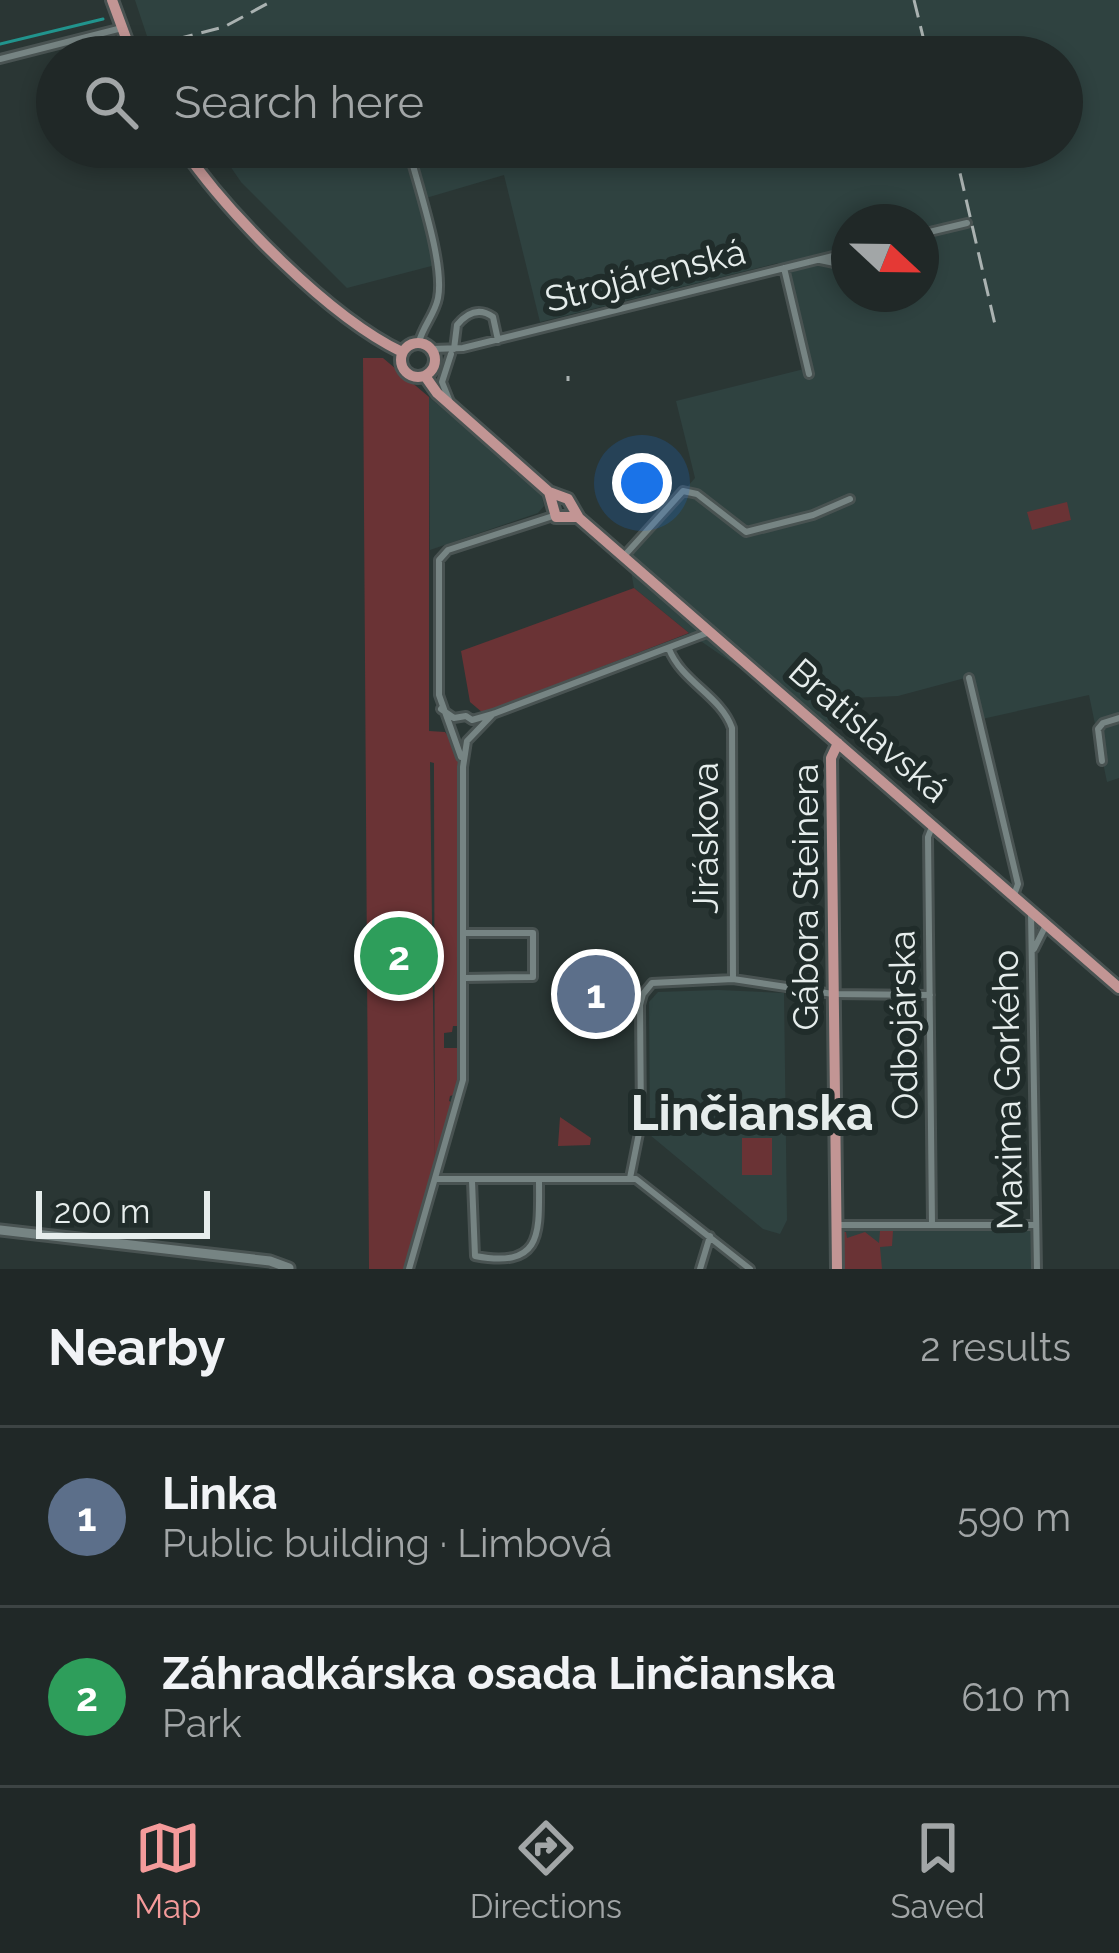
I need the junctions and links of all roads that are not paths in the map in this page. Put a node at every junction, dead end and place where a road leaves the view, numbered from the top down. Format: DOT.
graph roads {
  1 [pos="112,0"];
  2 [pos="122,28"];
  3 [pos="89,36"];
  4 [pos="125,36"];
  5 [pos="36,49"];
  6 [pos="0,58"];
  7 [pos="199,168"];
  8 [pos="413,168"];
  9 [pos="967,223"];
  10 [pos="939,230"];
  11 [pos="831,256"];
  12 [pos="816,260"];
  13 [pos="831,263"];
  14 [pos="784,268"];
  15 [pos="498,340"];
  16 [pos="419,342"];
  17 [pos="457,351"];
  18 [pos="402,352"];
  19 [pos="434,355"];
  20 [pos="809,374"];
  21 [pos="425,376"];
  22 [pos="451,405"];
  23 [pos="850,500"];
  24 [pos="556,508"];
  25 [pos="624,556"];
  26 [pos="709,630"];
  27 [pos="669,649"];
  28 [pos="969,678"];
  29 [pos="1119,718"];
  30 [pos="452,721"];
  31 [pos="474,724"];
  32 [pos="462,741"];
  33 [pos="838,743"];
  34 [pos="1102,761"];
  35 [pos="933,826"];
  36 [pos="1014,896"];
  37 [pos="1030,910"];
  38 [pos="1048,923"];
  39 [pos="1032,928"];
  40 [pos="464,933"];
  41 [pos="1035,946"];
  42 [pos="464,978"];
  43 [pos="733,979"];
  44 [pos="1119,988"];
  45 [pos="833,994"];
  46 [pos="930,995"];
  47 [pos="630,1178"];
  48 [pos="436,1179"];
  49 [pos="539,1179"];
  50 [pos="472,1180"];
  51 [pos="837,1225"];
  52 [pos="932,1225"];
  53 [pos="1036,1225"];
  54 [pos="0,1230"];
  55 [pos="710,1236"];
  56 [pos="249,1260"];
  57 [pos="271,1269"];
  58 [pos="289,1269"];
  59 [pos="299,1269"];
  60 [pos="413,1269"];
  61 [pos="700,1269"];
  62 [pos="750,1269"];
  63 [pos="837,1269"];
  64 [pos="1036,1269"];
  1 -- 2 [label="main road"];
  2 -- 3 [label="street"];
  2 -- 4 [label="main road"];
  5 -- 6 [label="street"];
  7 -- 18 [label="main road, Bratislavská"];
  8 -- 16 [label="street"];
  9 -- 10 [label="street"];
  11 -- 12 [label="street, Strojárenská"];
  12 -- 13 [label="street"];
  12 -- 14 [label="street, Strojárenská"];
  14 -- 15 [label="street, Strojárenská"];
  14 -- 20 [label="street"];
  15 -- 17 [label="street, Strojárenská"];
  15 -- 17 [label="street"];
  16 -- 18 [label="main road"];
  16 -- 19 [label="main road"];
  17 -- 19 [label="street, Strojárenská"];
  17 -- 22 [label="street"];
  18 -- 21 [label="main road, Bratislavská"];
  19 -- 21 [label="main road"];
  21 -- 22 [label="main road, Bratislavská"];
  22 -- 24 [label="main road, Bratislavská"];
  23 -- 25 [label="street"];
  24 -- 25 [label="main road, Bratislavská"];
  24 -- 30 [label="street"];
  25 -- 26 [label="main road, Bratislavská"];
  26 -- 27 [label="street"];
  26 -- 33 [label="main road, Bratislavská"];
  27 -- 31 [label="street"];
  27 -- 43 [label="street, Jiráskova"];
  28 -- 36 [label="street"];
  29 -- 34 [label="street"];
  30 -- 31 [label="street"];
  30 -- 32 [label="street"];
  31 -- 32 [label="street"];
  32 -- 40 [label="street"];
  33 -- 35 [label="main road, Bratislavská"];
  33 -- 45 [label="main road, Gábora Steinera"];
  35 -- 36 [label="main road, Bratislavská"];
  35 -- 46 [label="street, Odbojárska"];
  36 -- 37 [label="main road, Bratislavská"];
  37 -- 38 [label="main road, Bratislavská"];
  37 -- 39 [label="street, Maxima Gorkého"];
  38 -- 39 [label="street"];
  38 -- 41 [label="street"];
  38 -- 44 [label="main road, Bratislavská"];
  39 -- 41 [label="street, Maxima Gorkého"];
  40 -- 42 [label="street"];
  40 -- 42 [label="street"];
  41 -- 53 [label="street, Maxima Gorkého"];
  42 -- 48 [label="street"];
  43 -- 45 [label="street"];
  43 -- 47 [label="street"];
  45 -- 46 [label="street"];
  45 -- 51 [label="main road, Gábora Steinera"];
  46 -- 52 [label="street, Odbojárska"];
  47 -- 49 [label="street"];
  47 -- 55 [label="street"];
  48 -- 50 [label="street"];
  48 -- 60 [label="street"];
  49 -- 50 [label="street"];
  49 -- 50 [label="street"];
  51 -- 52 [label="street"];
  51 -- 63 [label="main road, Gábora Steinera"];
  52 -- 53 [label="street"];
  53 -- 64 [label="street, Maxima Gorkého"];
  54 -- 56 [label="street"];
  55 -- 61 [label="street"];
  55 -- 62 [label="street"];
  56 -- 57 [label="street"];
  56 -- 58 [label="street"];
  58 -- 59 [label="street"];
}
